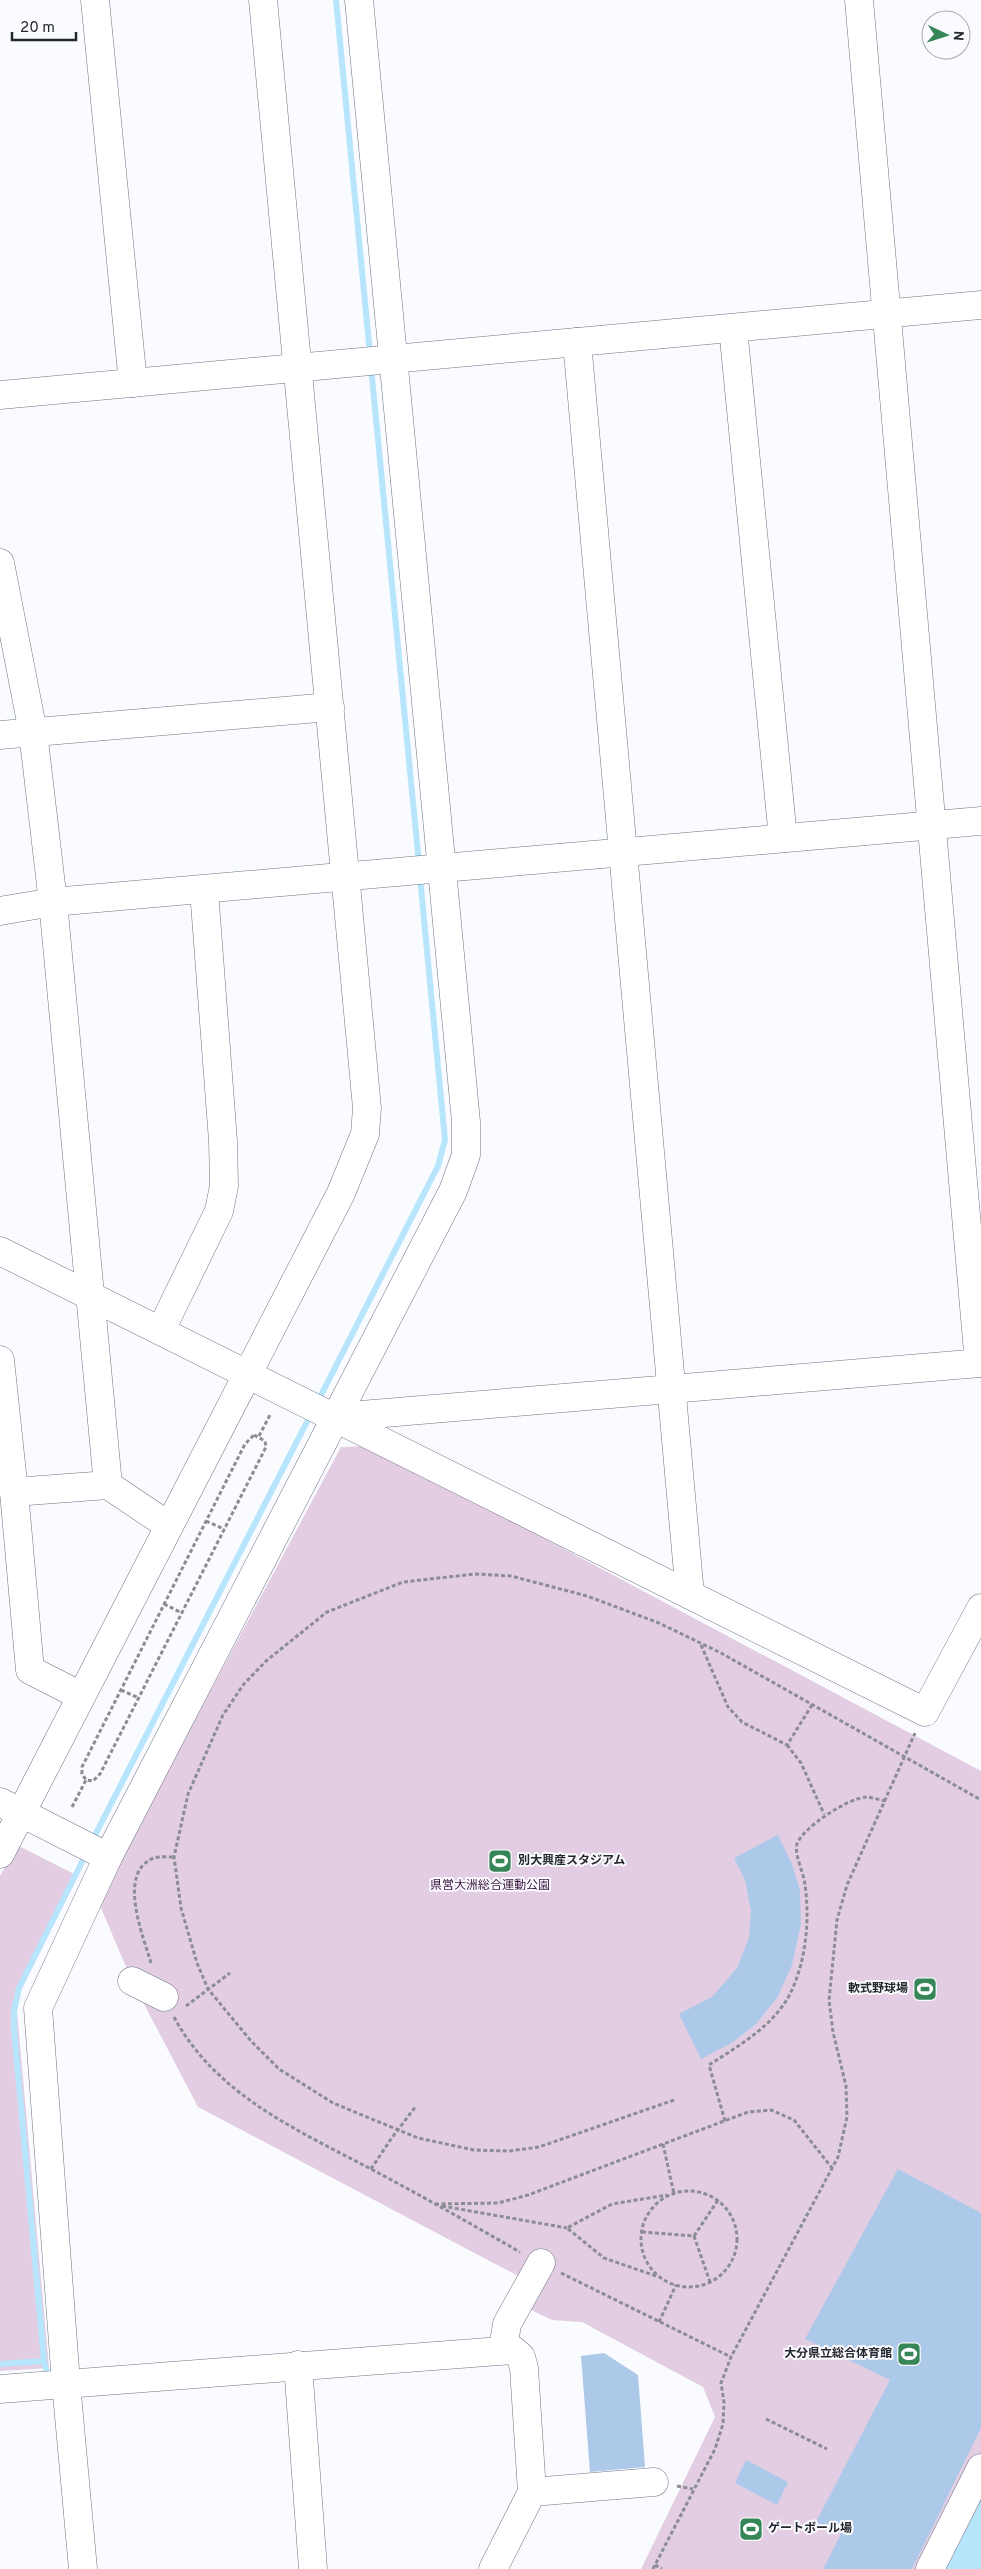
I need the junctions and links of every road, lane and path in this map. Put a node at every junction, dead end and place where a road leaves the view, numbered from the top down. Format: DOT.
graph roads {
  1 [pos="94,0"];
  2 [pos="263,0"];
  3 [pos="359,0"];
  4 [pos="859,0"];
  5 [pos="981,304"];
  6 [pos="886,313"];
  7 [pos="733,328"];
  8 [pos="578,342"];
  9 [pos="378,360"];
  10 [pos="298,368"];
  11 [pos="133,383"];
  12 [pos="0,395"];
  13 [pos="0,565"];
  14 [pos="330,707"];
  15 [pos="33,732"];
  16 [pos="0,735"];
  17 [pos="981,821"];
  18 [pos="932,826"];
  19 [pos="783,838"];
  20 [pos="624,852"];
  21 [pos="427,869"];
  22 [pos="346,877"];
  23 [pos="204,890"];
  24 [pos="53,902"];
  25 [pos="0,911"];
  26 [pos="0,1251"];
  27 [pos="91,1296"];
  28 [pos="161,1330"];
  29 [pos="0,1360"];
  30 [pos="980,1363"];
  31 [pos="248,1373"];
  32 [pos="672,1389"];
  33 [pos="323,1410"];
  34 [pos="272,1413"];
  35 [pos="259,1436"];
  36 [pos="108,1485"];
  37 [pos="14,1492"];
  38 [pos="206,1521"];
  39 [pos="169,1526"];
  40 [pos="224,1529"];
  41 [pos="690,1595"];
  42 [pos="164,1604"];
  43 [pos="981,1608"];
  44 [pos="182,1613"];
  45 [pos="700,1644"];
  46 [pos="121,1690"];
  47 [pos="81,1696"];
  48 [pos="139,1698"];
  49 [pos="812,1705"];
  50 [pos="925,1712"];
  51 [pos="786,1745"];
  52 [pos="904,1757"];
  53 [pos="86,1780"];
  54 [pos="981,1800"];
  55 [pos="886,1801"];
  56 [pos="10,1807"];
  57 [pos="72,1807"];
  58 [pos="824,1814"];
  59 [pos="0,1854"];
  60 [pos="108,1857"];
  61 [pos="174,1857"];
  62 [pos="230,1973"];
  63 [pos="132,1981"];
  64 [pos="208,1989"];
  65 [pos="172,2003"];
  66 [pos="674,2100"];
  67 [pos="416,2106"];
  68 [pos="725,2121"];
  69 [pos="397,2130"];
  70 [pos="663,2144"];
  71 [pos="832,2168"];
  72 [pos="372,2169"];
  73 [pos="672,2194"];
  74 [pos="718,2200"];
  75 [pos="436,2205"];
  76 [pos="567,2228"];
  77 [pos="642,2232"];
  78 [pos="694,2236"];
  79 [pos="541,2263"];
  80 [pos="660,2277"];
  81 [pos="710,2282"];
  82 [pos="676,2285"];
  83 [pos="660,2322"];
  84 [pos="503,2350"];
  85 [pos="731,2357"];
  86 [pos="298,2365"];
  87 [pos="66,2384"];
  88 [pos="0,2388"];
  89 [pos="766,2419"];
  90 [pos="826,2449"];
  91 [pos="981,2468"];
  92 [pos="654,2482"];
  93 [pos="532,2492"];
  94 [pos="654,2567"];
  95 [pos="83,2569"];
  96 [pos="313,2569"];
  97 [pos="493,2569"];
  98 [pos="662,2569"];
  99 [pos="930,2569"];
  1 -- 11 [label="street"];
  2 -- 10 [label="street"];
  3 -- 9 [label="street"];
  4 -- 6 [label="street"];
  5 -- 6 [label="street"];
  6 -- 7 [label="street"];
  6 -- 18 [label="street"];
  7 -- 8 [label="street"];
  7 -- 19 [label="street"];
  8 -- 9 [label="street"];
  8 -- 20 [label="street"];
  9 -- 10 [label="street"];
  9 -- 21 [label="street"];
  10 -- 11 [label="street"];
  10 -- 14 [label="street"];
  11 -- 12 [label="street"];
  13 -- 15 [label="street"];
  14 -- 15 [label="street"];
  14 -- 22 [label="street"];
  15 -- 16 [label="street"];
  15 -- 24 [label="street"];
  17 -- 18 [label="street"];
  18 -- 19 [label="street"];
  18 -- 30 [label="street"];
  19 -- 20 [label="street"];
  20 -- 21 [label="street"];
  20 -- 32 [label="street"];
  21 -- 22 [label="street"];
  21 -- 33 [label="street"];
  22 -- 23 [label="street"];
  22 -- 31 [label="street"];
  23 -- 24 [label="street"];
  23 -- 28 [label="street"];
  24 -- 25 [label="street"];
  24 -- 27 [label="street"];
  26 -- 27 [label="street"];
  27 -- 28 [label="street"];
  27 -- 36 [label="street"];
  28 -- 31 [label="street"];
  29 -- 37 [label="street"];
  30 -- 32 [label="street"];
  31 -- 33 [label="street"];
  31 -- 39 [label="street"];
  32 -- 33 [label="street"];
  32 -- 41 [label="street"];
  33 -- 41 [label="street"];
  33 -- 60 [label="street"];
  34 -- 35 [label="path"];
  35 -- 38 [label="path"];
  35 -- 40 [label="path"];
  36 -- 37 [label="street"];
  36 -- 39 [label="street"];
  37 -- 47 [label="street"];
  38 -- 40 [label="path"];
  38 -- 42 [label="path"];
  39 -- 47 [label="street"];
  40 -- 44 [label="path"];
  41 -- 50 [label="street"];
  42 -- 44 [label="path"];
  42 -- 46 [label="path"];
  43 -- 50 [label="street"];
  44 -- 48 [label="path"];
  45 -- 49 [label="path"];
  45 -- 51 [label="path"];
  45 -- 61 [label="path"];
  46 -- 48 [label="path"];
  46 -- 53 [label="path"];
  47 -- 56 [label="street"];
  48 -- 53 [label="path"];
  49 -- 51 [label="path"];
  49 -- 52 [label="path"];
  50 -- 52 [label="path"];
  51 -- 58 [label="path"];
  52 -- 54 [label="path"];
  52 -- 55 [label="path"];
  53 -- 57 [label="path"];
  55 -- 58 [label="path"];
  55 -- 71 [label="path"];
  56 -- 59 [label="street"];
  56 -- 60 [label="street"];
  58 -- 68 [label="path"];
  60 -- 87 [label="street"];
  61 -- 64 [label="path"];
  61 -- 65 [label="path"];
  62 -- 64 [label="path"];
  63 -- 65 [label="street"];
  64 -- 65 [label="path"];
  64 -- 69 [label="path"];
  65 -- 72 [label="path"];
  66 -- 69 [label="path"];
  67 -- 69 [label="path"];
  68 -- 70 [label="path"];
  68 -- 71 [label="path"];
  69 -- 72 [label="path"];
  70 -- 73 [label="path"];
  70 -- 75 [label="path"];
  71 -- 85 [label="path"];
  72 -- 75 [label="path"];
  73 -- 74 [label="path"];
  73 -- 76 [label="path"];
  73 -- 77 [label="path"];
  74 -- 78 [label="path"];
  74 -- 81 [label="path"];
  75 -- 76 [label="path"];
  75 -- 79 [label="path"];
  76 -- 80 [label="path"];
  77 -- 78 [label="path"];
  77 -- 80 [label="path"];
  78 -- 81 [label="path"];
  79 -- 83 [label="path"];
  79 -- 84 [label="street"];
  80 -- 82 [label="path"];
  81 -- 82 [label="path"];
  82 -- 83 [label="path"];
  83 -- 85 [label="path"];
  84 -- 86 [label="street"];
  84 -- 93 [label="street"];
  85 -- 94 [label="path"];
  86 -- 87 [label="street"];
  86 -- 96 [label="street"];
  87 -- 88 [label="street"];
  87 -- 95 [label="street"];
  89 -- 90 [label="path"];
  91 -- 99 [label="street"];
  92 -- 93 [label="street"];
  93 -- 97 [label="street"];
  94 -- 98 [label="path"];
}
